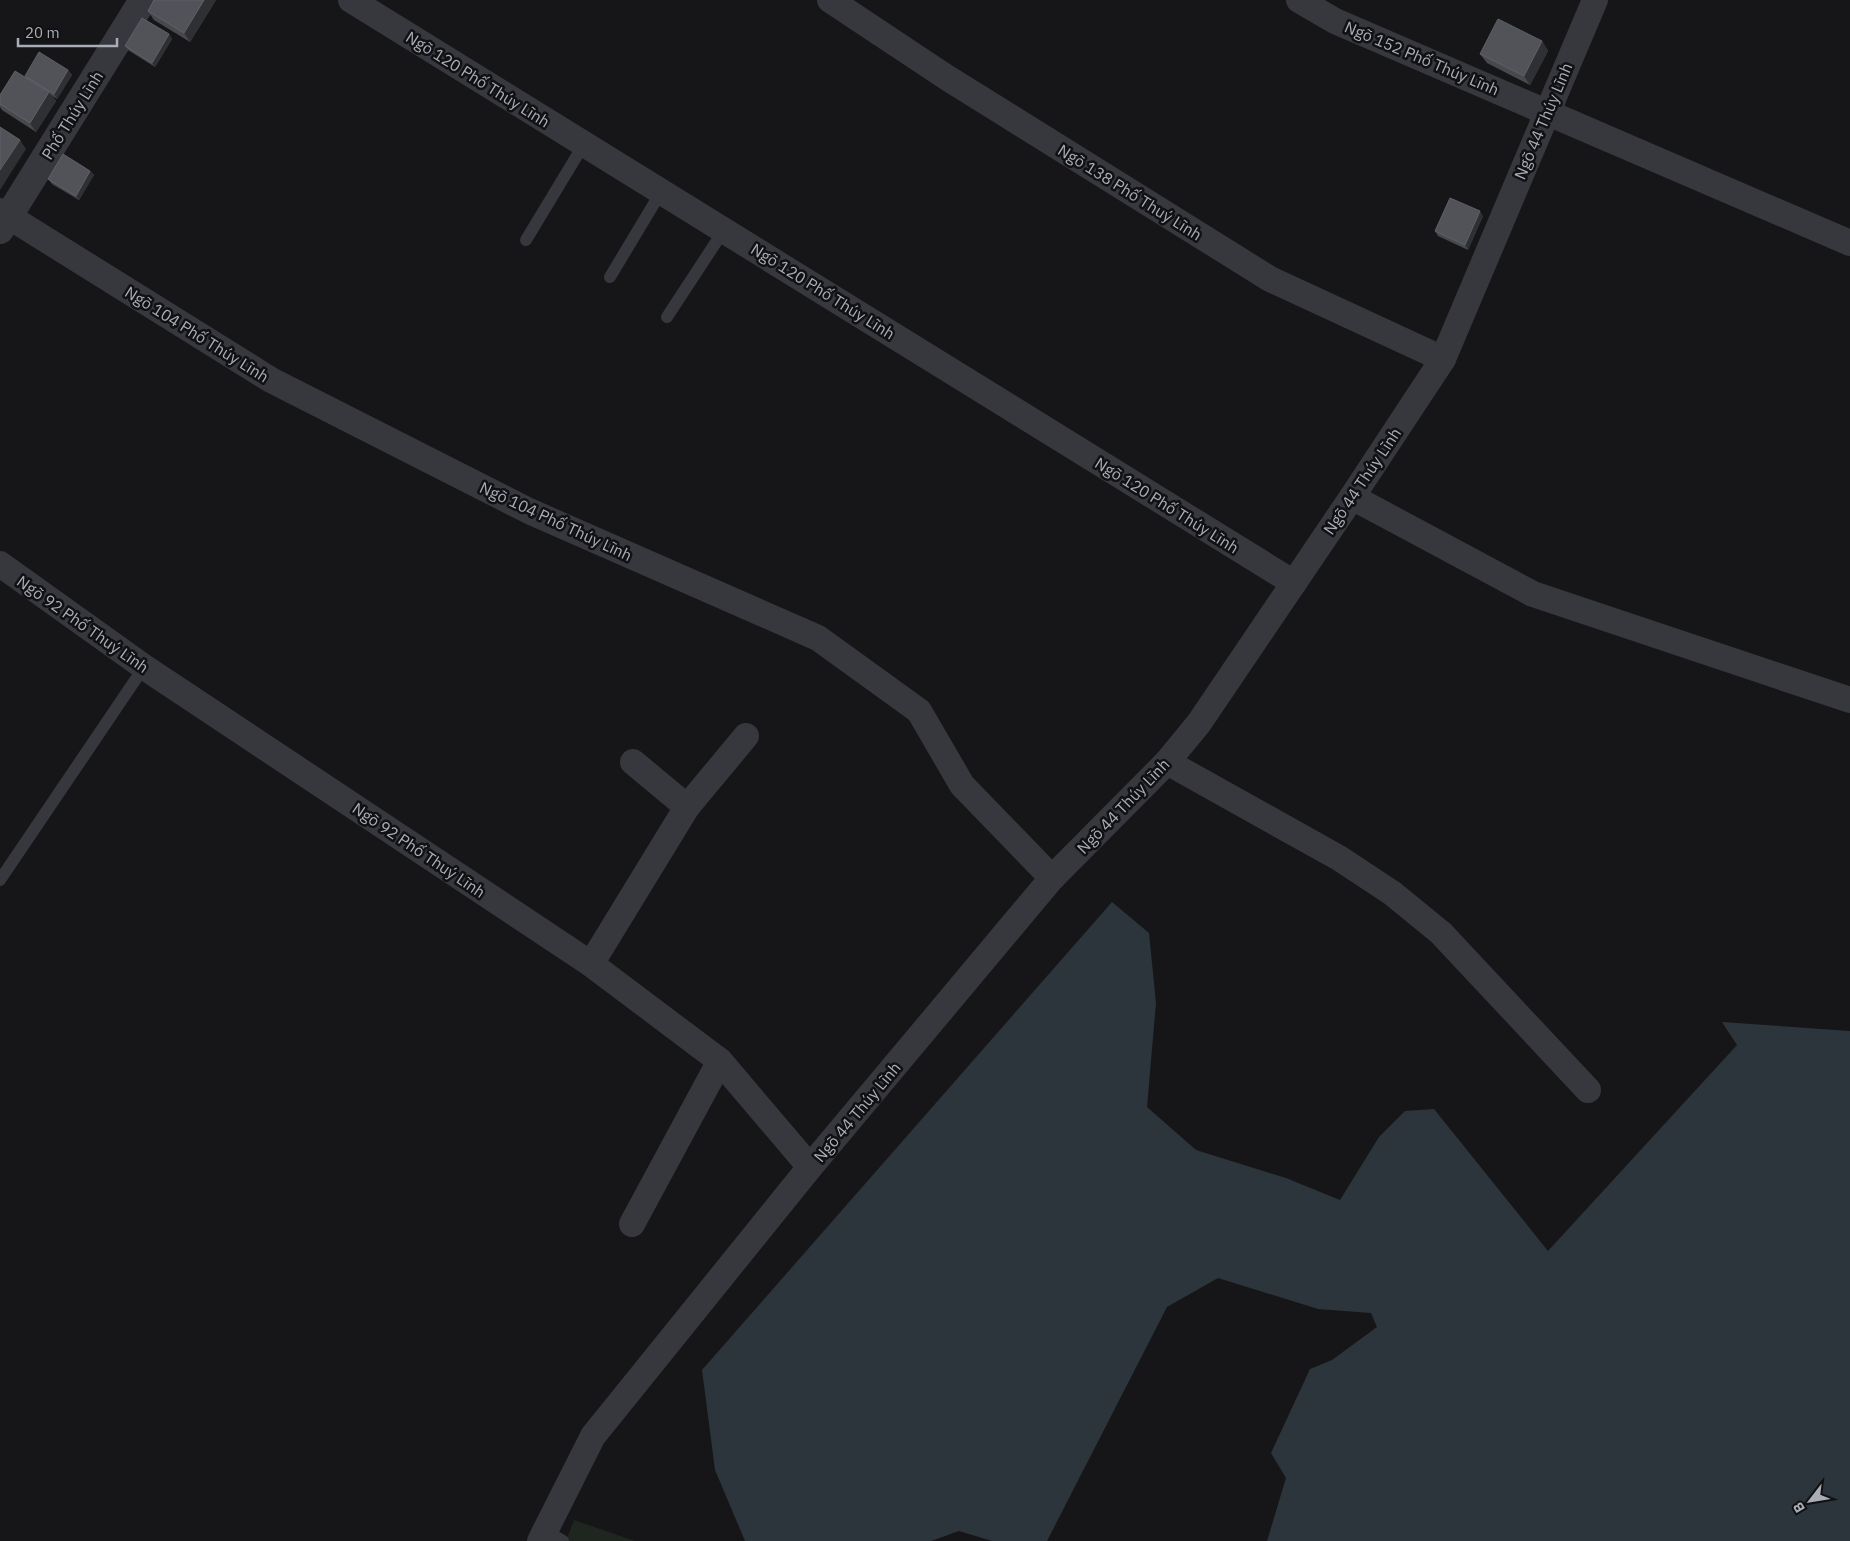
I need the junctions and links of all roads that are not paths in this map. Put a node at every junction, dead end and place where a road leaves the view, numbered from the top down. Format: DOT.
graph roads {
  1 [pos="351,0"];
  2 [pos="830,0"];
  3 [pos="1299,0"];
  4 [pos="1594,0"];
  5 [pos="142,1"];
  6 [pos="1547,112"];
  7 [pos="584,144"];
  8 [pos="661,192"];
  9 [pos="3,219"];
  10 [pos="724,230"];
  11 [pos="526,240"];
  12 [pos="1850,243"];
  13 [pos="610,277"];
  14 [pos="667,318"];
  15 [pos="1443,359"];
  16 [pos="1352,497"];
  17 [pos="0,564"];
  18 [pos="1294,583"];
  19 [pos="144,667"];
  20 [pos="1850,700"];
  21 [pos="746,736"];
  22 [pos="633,762"];
  23 [pos="1167,762"];
  24 [pos="687,807"];
  25 [pos="1052,878"];
  26 [pos="0,880"];
  27 [pos="591,964"];
  28 [pos="720,1060"];
  29 [pos="1588,1090"];
  30 [pos="810,1168"];
  31 [pos="632,1224"];
  32 [pos="549,1537"];
  1 -- 7 [label="street, Ngõ 120 Phố Thúy Lĩnh"];
  2 -- 15 [label="street, Ngõ 138 Phố Thuý Lĩnh"];
  3 -- 6 [label="street, Ngõ 152 Phố Thúy Lĩnh"];
  4 -- 6 [label="street, Ngõ 44 Thúy Lĩnh"];
  5 -- 9 [label="street, Phố Thúy Lĩnh"];
  6 -- 12 [label="street, Ngõ 152 Phố Thúy Lĩnh"];
  6 -- 15 [label="street, Ngõ 44 Thúy Lĩnh"];
  7 -- 8 [label="street, Ngõ 120 Phố Thúy Lĩnh"];
  7 -- 11 [label="lane"];
  8 -- 10 [label="street, Ngõ 120 Phố Thúy Lĩnh"];
  8 -- 13 [label="lane"];
  9 -- 25 [label="street, Ngõ 104 Phố Thúy Lĩnh"];
  10 -- 14 [label="lane"];
  10 -- 18 [label="street, Ngõ 120 Phố Thúy Lĩnh"];
  15 -- 16 [label="street, Ngõ 44 Thúy Lĩnh"];
  16 -- 18 [label="street, Ngõ 44 Thúy Lĩnh"];
  16 -- 20 [label="street"];
  17 -- 19 [label="street, Ngõ 92 Phố Thuý Lĩnh"];
  18 -- 23 [label="street, Ngõ 44 Thúy Lĩnh"];
  19 -- 26 [label="lane"];
  19 -- 27 [label="street, Ngõ 92 Phố Thuý Lĩnh"];
  21 -- 24 [label="street"];
  22 -- 24 [label="street"];
  23 -- 25 [label="street, Ngõ 44 Thúy Lĩnh"];
  23 -- 29 [label="street"];
  24 -- 27 [label="street"];
  25 -- 30 [label="street, Ngõ 44 Thúy Lĩnh"];
  27 -- 28 [label="street, Ngõ 92 Phố Thuý Lĩnh"];
  28 -- 30 [label="street, Ngõ 92 Phố Thuý Lĩnh"];
  28 -- 31 [label="street"];
  30 -- 32 [label="street, Ngõ 44 Thúy Lĩnh"];
}
